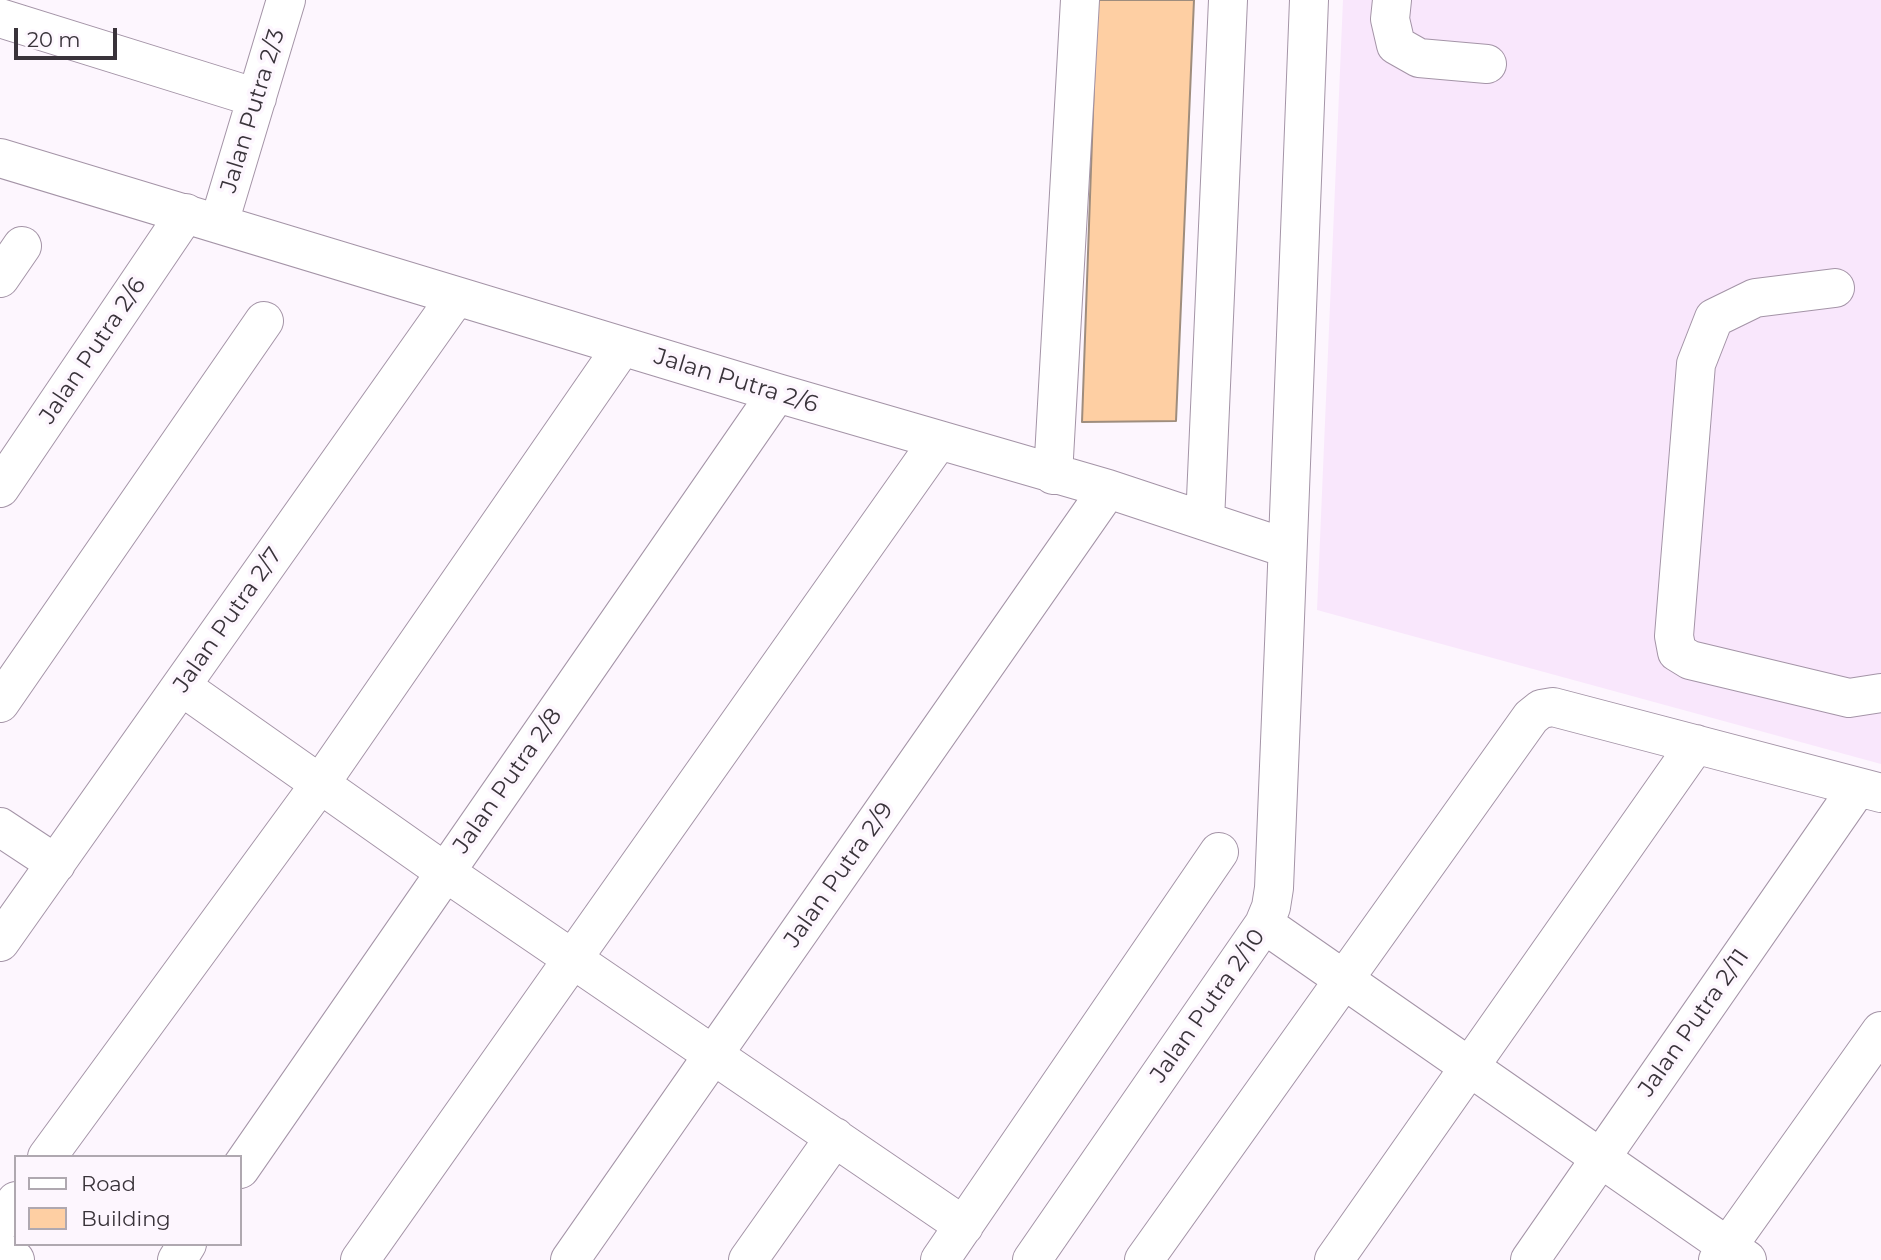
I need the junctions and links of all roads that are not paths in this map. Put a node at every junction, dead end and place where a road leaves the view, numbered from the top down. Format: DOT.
graph roads {
  1 [pos="286,0"];
  2 [pos="1080,0"];
  3 [pos="1228,0"];
  4 [pos="1308,0"];
  5 [pos="1392,0"];
  6 [pos="0,18"];
  7 [pos="1487,64"];
  8 [pos="257,98"];
  9 [pos="0,158"];
  10 [pos="203,218"];
  11 [pos="22,246"];
  12 [pos="0,278"];
  13 [pos="1835,288"];
  14 [pos="456,297"];
  15 [pos="264,321"];
  16 [pos="622,346"];
  17 [pos="777,393"];
  18 [pos="939,440"];
  19 [pos="1054,475"];
  20 [pos="0,488"];
  21 [pos="1108,489"];
  22 [pos="1205,521"];
  23 [pos="1286,548"];
  24 [pos="181,686"];
  25 [pos="1881,693"];
  26 [pos="0,703"];
  27 [pos="1696,744"];
  28 [pos="320,784"];
  29 [pos="1870,790"];
  30 [pos="0,827"];
  31 [pos="1219,852"];
  32 [pos="56,864"];
  33 [pos="445,872"];
  34 [pos="1265,925"];
  35 [pos="0,942"];
  36 [pos="573,959"];
  37 [pos="1344,980"];
  38 [pos="1881,1031"];
  39 [pos="714,1054"];
  40 [pos="1471,1068"];
  41 [pos="835,1137"];
  42 [pos="48,1155"];
  43 [pos="1601,1158"];
  44 [pos="242,1166"];
  45 [pos="14,1204"];
  46 [pos="0,1223"];
  47 [pos="964,1226"];
  48 [pos="0,1250"];
  49 [pos="1731,1256"];
  50 [pos="15,1260"];
  51 [pos="360,1260"];
  52 [pos="569,1260"];
  53 [pos="748,1260"];
  54 [pos="940,1260"];
  55 [pos="1032,1260"];
  56 [pos="1144,1260"];
  57 [pos="1335,1260"];
  58 [pos="1530,1260"];
  1 -- 8 [label="street, Jalan Putra 2/3"];
  2 -- 19 [label="street"];
  3 -- 22 [label="street"];
  4 -- 23 [label="street, Jalan Putra 2/10"];
  5 -- 7 [label="street"];
  6 -- 8 [label="street"];
  8 -- 10 [label="street, Jalan Putra 2/3"];
  9 -- 10 [label="street, Jalan Putra 2/6"];
  10 -- 14 [label="street, Jalan Putra 2/6"];
  10 -- 20 [label="street, Jalan Putra 2/6"];
  11 -- 12 [label="street"];
  13 -- 25 [label="street"];
  14 -- 16 [label="street, Jalan Putra 2/6"];
  14 -- 24 [label="street, Jalan Putra 2/7"];
  15 -- 26 [label="street"];
  16 -- 17 [label="street, Jalan Putra 2/6"];
  16 -- 28 [label="street"];
  17 -- 18 [label="street, Jalan Putra 2/6"];
  17 -- 33 [label="street, Jalan Putra 2/8"];
  18 -- 19 [label="street, Jalan Putra 2/6"];
  18 -- 36 [label="street"];
  19 -- 21 [label="street, Jalan Putra 2/6"];
  21 -- 22 [label="street, Jalan Putra 2/6"];
  21 -- 39 [label="street, Jalan Putra 2/9"];
  22 -- 23 [label="street, Jalan Putra 2/6"];
  23 -- 34 [label="street, Jalan Putra 2/10"];
  24 -- 28 [label="street"];
  24 -- 32 [label="street, Jalan Putra 2/7"];
  27 -- 29 [label="street"];
  27 -- 37 [label="street"];
  27 -- 40 [label="street"];
  28 -- 33 [label="street"];
  28 -- 42 [label="street"];
  29 -- 43 [label="street, Jalan Putra 2/11"];
  30 -- 32 [label="street"];
  31 -- 47 [label="street"];
  32 -- 35 [label="street, Jalan Putra 2/7"];
  33 -- 36 [label="street"];
  33 -- 44 [label="street, Jalan Putra 2/8"];
  34 -- 37 [label="street"];
  34 -- 55 [label="street, Jalan Putra 2/10"];
  36 -- 39 [label="street"];
  36 -- 51 [label="street"];
  37 -- 40 [label="street"];
  37 -- 56 [label="street"];
  38 -- 49 [label="street"];
  39 -- 41 [label="street"];
  39 -- 52 [label="street, Jalan Putra 2/9"];
  40 -- 43 [label="street"];
  40 -- 57 [label="street"];
  41 -- 47 [label="street"];
  41 -- 53 [label="street"];
  43 -- 49 [label="street"];
  43 -- 58 [label="street, Jalan Putra 2/11"];
  45 -- 46 [label="street"];
  47 -- 54 [label="street"];
  48 -- 50 [label="street"];
}
